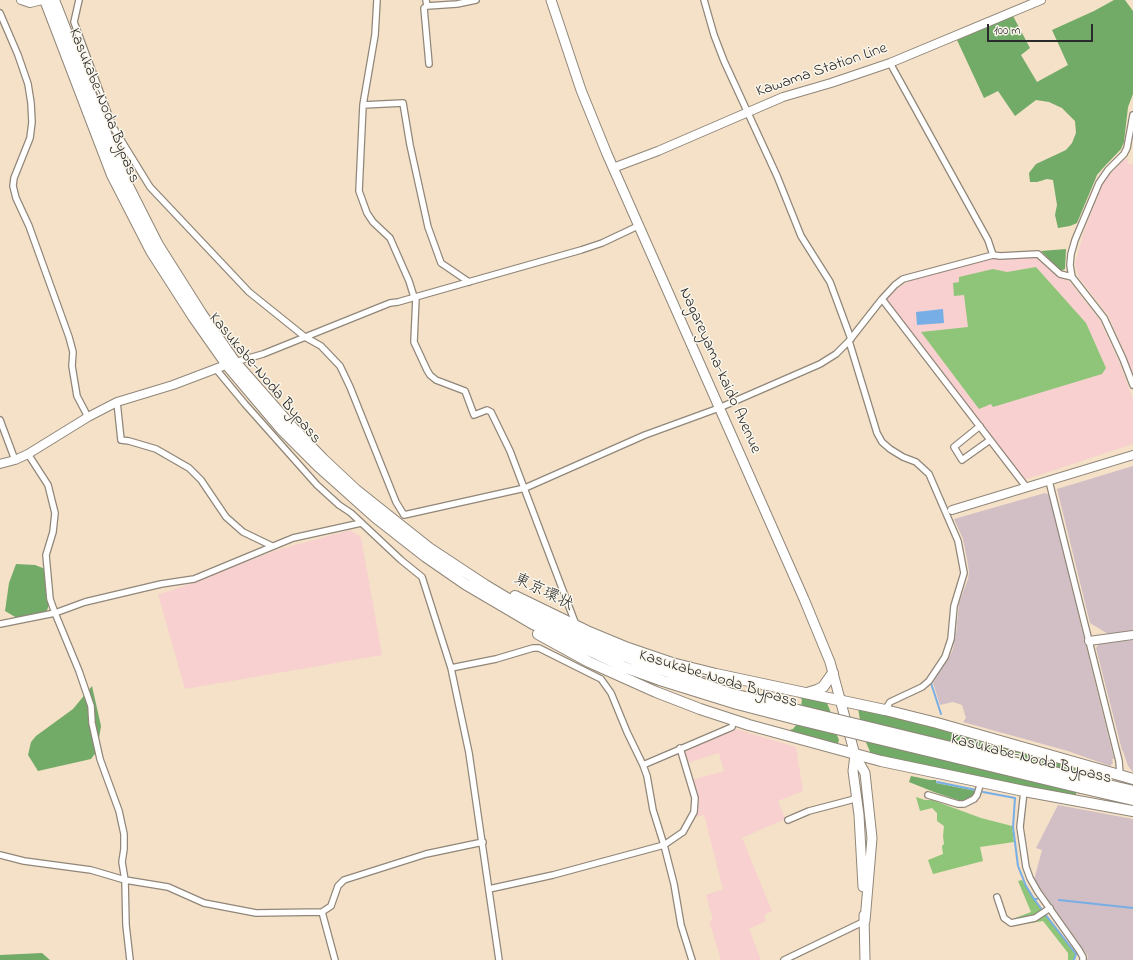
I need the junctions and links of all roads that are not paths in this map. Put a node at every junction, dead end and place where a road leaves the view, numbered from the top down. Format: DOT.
graph roads {
  1 [pos="21,0"];
  2 [pos="43,0"];
  3 [pos="54,0"];
  4 [pos="79,0"];
  5 [pos="377,0"];
  6 [pos="476,0"];
  7 [pos="551,0"];
  8 [pos="704,0"];
  9 [pos="1041,0"];
  10 [pos="427,3"];
  11 [pos="0,14"];
  12 [pos="890,63"];
  13 [pos="429,64"];
  14 [pos="363,105"];
  15 [pos="747,113"];
  16 [pos="1133,115"];
  17 [pos="613,168"];
  18 [pos="638,226"];
  19 [pos="994,255"];
  20 [pos="1072,277"];
  21 [pos="469,282"];
  22 [pos="415,297"];
  23 [pos="882,299"];
  24 [pos="305,337"];
  25 [pos="850,340"];
  26 [pos="231,363"];
  27 [pos="216,369"];
  28 [pos="1133,385"];
  29 [pos="117,402"];
  30 [pos="719,408"];
  31 [pos="88,417"];
  32 [pos="0,420"];
  33 [pos="980,426"];
  34 [pos="990,440"];
  35 [pos="28,454"];
  36 [pos="1133,455"];
  37 [pos="15,460"];
  38 [pos="0,464"];
  39 [pos="1050,481"];
  40 [pos="525,488"];
  41 [pos="1027,488"];
  42 [pos="952,510"];
  43 [pos="361,523"];
  44 [pos="272,546"];
  45 [pos="447,561"];
  46 [pos="502,606"];
  47 [pos="55,613"];
  48 [pos="0,624"];
  49 [pos="577,625"];
  50 [pos="1133,636"];
  51 [pos="1089,641"];
  52 [pos="451,668"];
  53 [pos="833,673"];
  54 [pos="805,693"];
  55 [pos="840,700"];
  56 [pos="885,710"];
  57 [pos="797,714"];
  58 [pos="734,720"];
  59 [pos="680,748"];
  60 [pos="855,755"];
  61 [pos="643,765"];
  62 [pos="1120,775"];
  63 [pos="1133,779"];
  64 [pos="981,782"];
  65 [pos="1082,783"];
  66 [pos="1133,791"];
  67 [pos="1024,792"];
  68 [pos="928,795"];
  69 [pos="858,797"];
  70 [pos="1133,800"];
  71 [pos="1133,811"];
  72 [pos="788,820"];
  73 [pos="483,842"];
  74 [pos="664,845"];
  75 [pos="0,855"];
  76 [pos="126,880"];
  77 [pos="489,889"];
  78 [pos="997,897"];
  79 [pos="1050,908"];
  80 [pos="322,912"];
  81 [pos="865,921"];
  82 [pos="130,960"];
  83 [pos="335,960"];
  84 [pos="499,960"];
  85 [pos="692,960"];
  86 [pos="784,960"];
  87 [pos="865,960"];
  88 [pos="1082,960"];
  1 -- 2 [label="street"];
  2 -- 26 [label="highway, Kasukabe-Noda Bypass"];
  3 -- 26 [label="highway, Kasukabe-Noda Bypass"];
  4 -- 24 [label="street"];
  5 -- 14 [label="street"];
  6 -- 10 [label="street"];
  7 -- 17 [label="main road, Nagareyama-kaido Avenue"];
  8 -- 15 [label="street"];
  9 -- 12 [label="street, Kawama Station Line"];
  10 -- 13 [label="street"];
  11 -- 31 [label="street"];
  12 -- 15 [label="street, Kawama Station Line"];
  12 -- 19 [label="street"];
  14 -- 21 [label="street"];
  14 -- 22 [label="street"];
  15 -- 17 [label="street, Kawama Station Line"];
  15 -- 25 [label="street"];
  16 -- 20 [label="street"];
  17 -- 18 [label="main road, Nagareyama-kaido Avenue"];
  18 -- 21 [label="street"];
  18 -- 30 [label="main road, Nagareyama-kaido Avenue"];
  19 -- 20 [label="street"];
  19 -- 23 [label="street"];
  20 -- 28 [label="street"];
  21 -- 22 [label="street"];
  22 -- 24 [label="street"];
  22 -- 40 [label="street"];
  23 -- 25 [label="street"];
  23 -- 33 [label="street"];
  24 -- 26 [label="street"];
  24 -- 40 [label="street"];
  25 -- 30 [label="street"];
  25 -- 56 [label="street"];
  26 -- 27 [label="street"];
  26 -- 45 [label="highway, Kasukabe-Noda Bypass"];
  26 -- 46 [label="highway, Kasukabe-Noda Bypass"];
  27 -- 29 [label="street"];
  27 -- 43 [label="street"];
  29 -- 31 [label="street"];
  29 -- 44 [label="street"];
  30 -- 40 [label="street"];
  30 -- 53 [label="main road, Nagareyama-kaido Avenue"];
  31 -- 35 [label="street"];
  32 -- 37 [label="street"];
  33 -- 34 [label="street"];
  33 -- 34 [label="street"];
  34 -- 41 [label="street"];
  35 -- 37 [label="street"];
  35 -- 47 [label="street"];
  36 -- 39 [label="street"];
  37 -- 38 [label="street"];
  39 -- 41 [label="street"];
  39 -- 51 [label="street"];
  40 -- 49 [label="street"];
  41 -- 42 [label="street"];
  43 -- 44 [label="street"];
  43 -- 52 [label="street"];
  44 -- 47 [label="street"];
  45 -- 49 [label="highway, 東京環状"];
  45 -- 57 [label="highway, Kasukabe-Noda Bypass"];
  46 -- 57 [label="highway, Kasukabe-Noda Bypass"];
  46 -- 58 [label="highway"];
  47 -- 48 [label="street"];
  47 -- 76 [label="street"];
  49 -- 54 [label="highway, 東京環状"];
  50 -- 51 [label="street"];
  51 -- 62 [label="street"];
  52 -- 61 [label="street"];
  52 -- 73 [label="street"];
  53 -- 54 [label="highway"];
  53 -- 55 [label="main road, Nagareyama-kaido Avenue"];
  54 -- 55 [label="highway, 東京環状"];
  55 -- 56 [label="highway, 東京環状"];
  55 -- 60 [label="main road, Nagareyama-kaido Avenue"];
  56 -- 62 [label="highway, 東京環状"];
  57 -- 65 [label="highway, Kasukabe-Noda Bypass, bridge"];
  58 -- 59 [label="street"];
  58 -- 60 [label="highway"];
  59 -- 61 [label="street"];
  59 -- 74 [label="street"];
  60 -- 64 [label="highway"];
  60 -- 69 [label="main road, Nagareyama-kaido Avenue"];
  60 -- 81 [label="main road, Nagareyama-kaido Avenue"];
  61 -- 74 [label="street"];
  62 -- 63 [label="highway, 東京環状"];
  64 -- 67 [label="highway"];
  64 -- 68 [label="street"];
  65 -- 66 [label="highway, Kasukabe-Noda Bypass"];
  65 -- 70 [label="highway, Kasukabe-Noda Bypass"];
  67 -- 71 [label="highway"];
  67 -- 79 [label="street"];
  69 -- 72 [label="street"];
  69 -- 81 [label="main road, Nagareyama-kaido Avenue"];
  73 -- 77 [label="street"];
  73 -- 80 [label="street"];
  74 -- 77 [label="street"];
  74 -- 85 [label="street"];
  75 -- 76 [label="street"];
  76 -- 80 [label="street"];
  76 -- 82 [label="street"];
  77 -- 84 [label="street"];
  78 -- 79 [label="street"];
  79 -- 88 [label="street"];
  80 -- 83 [label="street"];
  81 -- 86 [label="street"];
  81 -- 87 [label="main road, Nagareyama-kaido Avenue"];
}
